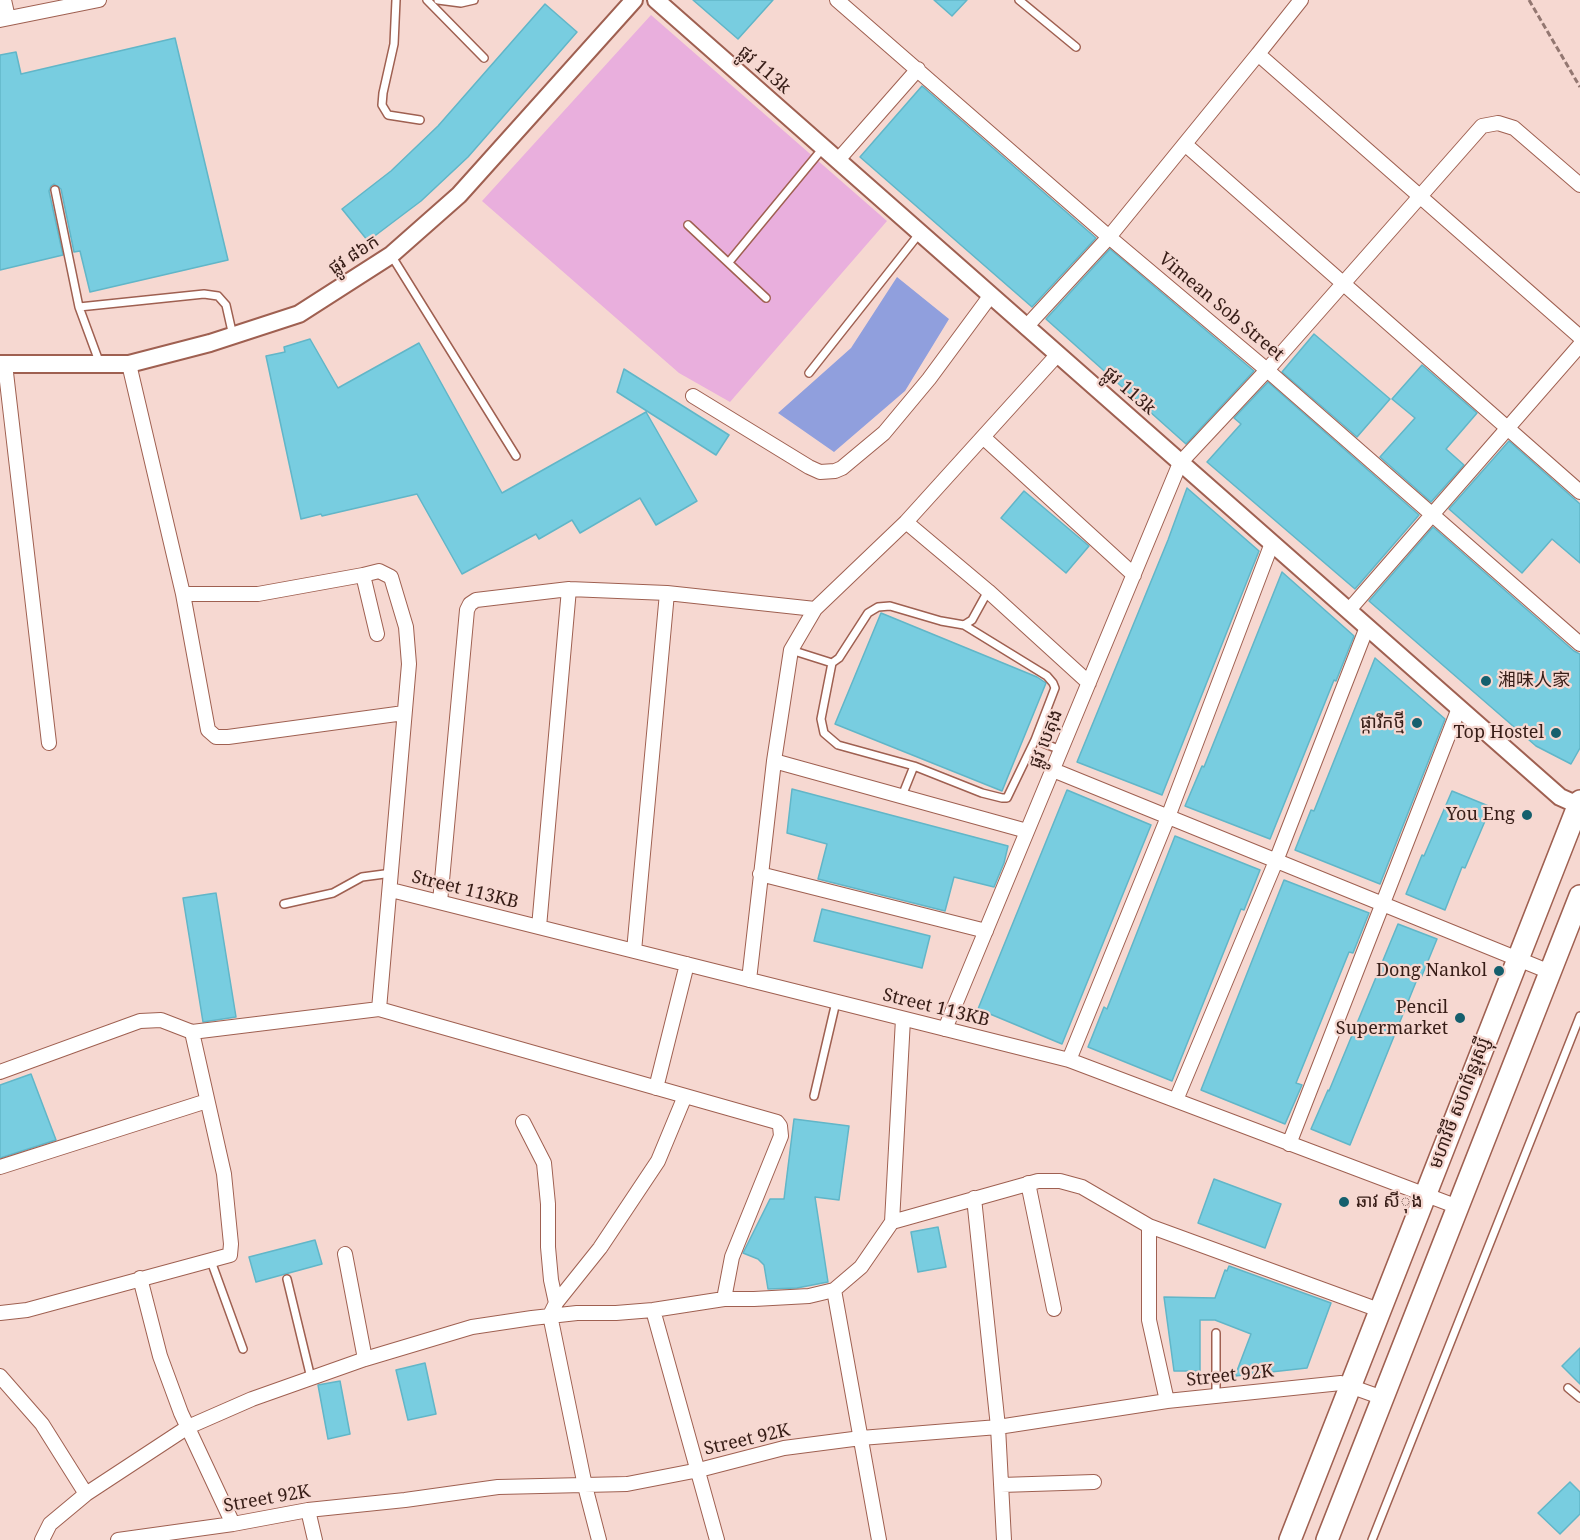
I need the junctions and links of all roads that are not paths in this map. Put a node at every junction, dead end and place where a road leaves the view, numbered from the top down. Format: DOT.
graph roads {
  1 [pos="4,0"];
  2 [pos="99,0"];
  3 [pos="396,0"];
  4 [pos="428,0"];
  5 [pos="438,0"];
  6 [pos="474,0"];
  7 [pos="634,0"];
  8 [pos="656,0"];
  9 [pos="837,0"];
  10 [pos="1019,0"];
  11 [pos="1301,0"];
  12 [pos="4,19"];
  13 [pos="1076,47"];
  14 [pos="1258,54"];
  15 [pos="484,58"];
  16 [pos="918,69"];
  17 [pos="420,120"];
  18 [pos="1186,145"];
  19 [pos="823,147"];
  20 [pos="838,160"];
  21 [pos="1580,185"];
  22 [pos="55,190"];
  23 [pos="1419,197"];
  24 [pos="688,225"];
  25 [pos="920,233"];
  26 [pos="1109,237"];
  27 [pos="390,255"];
  28 [pos="729,262"];
  29 [pos="1343,282"];
  30 [pos="991,295"];
  31 [pos="766,298"];
  32 [pos="79,307"];
  33 [pos="1026,327"];
  34 [pos="233,336"];
  35 [pos="1580,337"];
  36 [pos="1580,345"];
  37 [pos="1058,354"];
  38 [pos="3,364"];
  39 [pos="100,364"];
  40 [pos="129,364"];
  41 [pos="1267,370"];
  42 [pos="808,373"];
  43 [pos="693,396"];
  44 [pos="1507,429"];
  45 [pos="983,437"];
  46 [pos="516,456"];
  47 [pos="1180,463"];
  48 [pos="1580,492"];
  49 [pos="1431,514"];
  50 [pos="906,522"];
  51 [pos="1272,543"];
  52 [pos="363,575"];
  53 [pos="1134,575"];
  54 [pos="569,589"];
  55 [pos="988,591"];
  56 [pos="667,593"];
  57 [pos="183,594"];
  58 [pos="815,609"];
  59 [pos="1349,610"];
  60 [pos="964,625"];
  61 [pos="1367,627"];
  62 [pos="377,634"];
  63 [pos="1580,644"];
  64 [pos="791,650"];
  65 [pos="832,663"];
  66 [pos="1089,682"];
  67 [pos="1459,708"];
  68 [pos="404,713"];
  69 [pos="1035,740"];
  70 [pos="49,743"];
  71 [pos="1061,750"];
  72 [pos="774,761"];
  73 [pos="914,766"];
  74 [pos="1053,770"];
  75 [pos="902,796"];
  76 [pos="1579,804"];
  77 [pos="1168,817"];
  78 [pos="1027,831"];
  79 [pos="1276,861"];
  80 [pos="392,873"];
  81 [pos="760,874"];
  82 [pos="391,890"];
  83 [pos="1580,896"];
  84 [pos="440,902"];
  85 [pos="284,904"];
  86 [pos="1383,904"];
  87 [pos="539,927"];
  88 [pos="986,931"];
  89 [pos="634,951"];
  90 [pos="1517,959"];
  91 [pos="687,964"];
  92 [pos="1550,972"];
  93 [pos="749,980"];
  94 [pos="836,1002"];
  95 [pos="379,1009"];
  96 [pos="1580,1016"];
  97 [pos="903,1018"];
  98 [pos="945,1029"];
  99 [pos="192,1032"];
  100 [pos="1068,1060"];
  101 [pos="0,1072"];
  102 [pos="656,1088"];
  103 [pos="685,1096"];
  104 [pos="814,1096"];
  105 [pos="1176,1100"];
  106 [pos="207,1101"];
  107 [pos="524,1122"];
  108 [pos="1289,1144"];
  109 [pos="0,1167"];
  110 [pos="1028,1183"];
  111 [pos="1424,1195"];
  112 [pos="974,1198"];
  113 [pos="1458,1207"];
  114 [pos="892,1222"];
  115 [pos="1149,1226"];
  116 [pos="345,1254"];
  117 [pos="211,1261"];
  118 [pos="140,1278"];
  119 [pos="287,1280"];
  120 [pos="834,1290"];
  121 [pos="724,1299"];
  122 [pos="553,1309"];
  123 [pos="1054,1309"];
  124 [pos="653,1310"];
  125 [pos="1379,1310"];
  126 [pos="0,1313"];
  127 [pos="1216,1333"];
  128 [pos="243,1349"];
  129 [pos="366,1359"];
  130 [pos="0,1376"];
  131 [pos="311,1378"];
  132 [pos="1350,1386"];
  133 [pos="1568,1388"];
  134 [pos="1216,1396"];
  135 [pos="1383,1398"];
  136 [pos="1580,1398"];
  137 [pos="1167,1401"];
  138 [pos="188,1427"];
  139 [pos="998,1427"];
  140 [pos="861,1438"];
  141 [pos="699,1470"];
  142 [pos="1094,1482"];
  143 [pos="1001,1485"];
  144 [pos="585,1486"];
  145 [pos="86,1494"];
  146 [pos="308,1510"];
  147 [pos="233,1524"];
  148 [pos="42,1540"];
  149 [pos="118,1540"];
  150 [pos="315,1540"];
  151 [pos="599,1540"];
  152 [pos="717,1540"];
  153 [pos="879,1540"];
  154 [pos="1004,1540"];
  155 [pos="1290,1540"];
  156 [pos="1328,1540"];
  157 [pos="1372,1540"];
  1 -- 12 [label="street"];
  2 -- 12 [label="street"];
  3 -- 17 [label="lane"];
  4 -- 15 [label="lane"];
  5 -- 6 [label="lane"];
  7 -- 27 [label="street, ផ្លូវ ៨៦ក"];
  8 -- 19 [label="street, ផ្លូវ 113k"];
  9 -- 16 [label="street, Vimean Sob Street"];
  10 -- 13 [label="lane"];
  11 -- 14 [label="street"];
  14 -- 18 [label="street"];
  14 -- 23 [label="street"];
  16 -- 20 [label="street"];
  16 -- 26 [label="street, Vimean Sob Street"];
  18 -- 26 [label="street"];
  18 -- 29 [label="street"];
  19 -- 20 [label="street, ផ្លូវ 113k"];
  19 -- 28 [label="lane"];
  20 -- 25 [label="street, ផ្លូវ 113k"];
  21 -- 23 [label="street"];
  22 -- 32 [label="lane"];
  23 -- 29 [label="street"];
  23 -- 35 [label="street"];
  24 -- 28 [label="lane"];
  25 -- 30 [label="street, ផ្លូវ 113k"];
  25 -- 42 [label="lane"];
  26 -- 33 [label="street"];
  26 -- 41 [label="street, Vimean Sob Street"];
  27 -- 34 [label="street, ផ្លូវ ៨៦ក"];
  27 -- 46 [label="lane"];
  28 -- 31 [label="lane"];
  29 -- 41 [label="street"];
  29 -- 44 [label="street"];
  30 -- 33 [label="street, ផ្លូវ 113k"];
  30 -- 43 [label="street"];
  32 -- 34 [label="lane"];
  32 -- 39 [label="lane"];
  33 -- 37 [label="street, ផ្លូវ 113k"];
  34 -- 40 [label="street, ផ្លូវ ៨៦ក"];
  36 -- 44 [label="street"];
  37 -- 45 [label="street"];
  37 -- 47 [label="street, ផ្លូវ 113k"];
  38 -- 39 [label="street, ផ្លូវ ៨៦ក"];
  38 -- 70 [label="street"];
  39 -- 40 [label="street, ផ្លូវ ៨៦ក"];
  40 -- 57 [label="street"];
  41 -- 47 [label="street"];
  41 -- 49 [label="street, Vimean Sob Street"];
  44 -- 48 [label="street"];
  44 -- 49 [label="street"];
  45 -- 50 [label="street"];
  45 -- 53 [label="street"];
  47 -- 51 [label="street, ផ្លូវ 113k"];
  47 -- 53 [label="street, ផ្លូវ បេតុង"];
  49 -- 59 [label="street"];
  49 -- 63 [label="street, Vimean Sob Street"];
  50 -- 55 [label="street"];
  50 -- 58 [label="street"];
  51 -- 59 [label="street, ផ្លូវ 113k"];
  51 -- 77 [label="street"];
  52 -- 57 [label="street"];
  52 -- 62 [label="street"];
  52 -- 68 [label="street"];
  53 -- 66 [label="street, ផ្លូវ បេតុង"];
  54 -- 56 [label="street"];
  54 -- 84 [label="street"];
  54 -- 87 [label="street"];
  55 -- 60 [label="lane"];
  55 -- 66 [label="street"];
  56 -- 58 [label="street"];
  56 -- 89 [label="street"];
  57 -- 68 [label="street"];
  58 -- 64 [label="street"];
  59 -- 61 [label="street, ផ្លូវ 113k"];
  60 -- 65 [label="lane"];
  60 -- 69 [label="lane"];
  61 -- 67 [label="street, ផ្លូវ 113k"];
  61 -- 79 [label="street"];
  64 -- 65 [label="lane"];
  64 -- 72 [label="street"];
  65 -- 73 [label="lane"];
  66 -- 71 [label="street, ផ្លូវ បេតុង"];
  67 -- 76 [label="street, ផ្លូវ 113k"];
  67 -- 86 [label="street"];
  68 -- 80 [label="street"];
  69 -- 71 [label="lane"];
  69 -- 73 [label="lane"];
  71 -- 74 [label="street, ផ្លូវ បេតុង"];
  72 -- 75 [label="street"];
  72 -- 81 [label="street"];
  73 -- 75 [label="lane"];
  74 -- 77 [label="street"];
  74 -- 78 [label="street, ផ្លូវ បេតុង"];
  75 -- 78 [label="street"];
  76 -- 90 [label="highway, មហាវិថី សហព័ន្ធរុស្ស៊ី"];
  77 -- 79 [label="street"];
  77 -- 100 [label="street"];
  78 -- 88 [label="street, ផ្លូវ បេតុង"];
  79 -- 86 [label="street"];
  79 -- 105 [label="street"];
  80 -- 82 [label="street"];
  80 -- 85 [label="lane"];
  81 -- 88 [label="street"];
  81 -- 93 [label="street"];
  82 -- 84 [label="street, Street 113KB"];
  82 -- 95 [label="street"];
  83 -- 92 [label="highway, មហាវិថី សហព័ន្ធរុស្ស៊ី"];
  84 -- 87 [label="street, Street 113KB"];
  86 -- 90 [label="street"];
  86 -- 108 [label="street"];
  87 -- 89 [label="street, Street 113KB"];
  88 -- 98 [label="street, ផ្លូវ បេតុង"];
  89 -- 91 [label="street, Street 113KB"];
  90 -- 92 [label="street"];
  90 -- 111 [label="highway, មហាវិថី សហព័ន្ធរុស្ស៊ី"];
  91 -- 93 [label="street, Street 113KB"];
  91 -- 102 [label="street"];
  92 -- 113 [label="highway, មហាវិថី សហព័ន្ធរុស្ស៊ី"];
  93 -- 94 [label="street, Street 113KB"];
  94 -- 97 [label="street, Street 113KB"];
  94 -- 104 [label="lane"];
  95 -- 99 [label="street"];
  95 -- 102 [label="street"];
  96 -- 157 [label="lane"];
  97 -- 98 [label="street, Street 113KB"];
  97 -- 114 [label="street"];
  98 -- 100 [label="street, Street 113KB"];
  99 -- 101 [label="street"];
  99 -- 106 [label="street"];
  100 -- 105 [label="street, Street 113KB"];
  102 -- 103 [label="street"];
  103 -- 121 [label="street"];
  103 -- 122 [label="street"];
  105 -- 108 [label="street, Street 113KB"];
  106 -- 109 [label="street"];
  106 -- 117 [label="street"];
  107 -- 122 [label="street"];
  108 -- 111 [label="street, Street 113KB"];
  110 -- 112 [label="street"];
  110 -- 115 [label="street"];
  110 -- 123 [label="street"];
  111 -- 113 [label="street, Street 113KB"];
  111 -- 125 [label="highway, មហាវិថី សហព័ន្ធរុស្ស៊ី"];
  112 -- 114 [label="street"];
  112 -- 139 [label="street"];
  113 -- 135 [label="highway, មហាវិថី សហព័ន្ធរុស្ស៊ី"];
  114 -- 120 [label="street"];
  115 -- 125 [label="street"];
  115 -- 137 [label="street"];
  116 -- 129 [label="street"];
  117 -- 118 [label="street"];
  117 -- 128 [label="lane"];
  118 -- 126 [label="street"];
  118 -- 138 [label="street"];
  119 -- 131 [label="lane"];
  120 -- 121 [label="street"];
  120 -- 140 [label="street"];
  121 -- 124 [label="street"];
  122 -- 124 [label="street"];
  122 -- 129 [label="street"];
  122 -- 144 [label="street"];
  124 -- 141 [label="street"];
  125 -- 132 [label="highway, មហាវិថី សហព័ន្ធរុស្ស៊ី"];
  127 -- 134 [label="lane"];
  129 -- 131 [label="street"];
  130 -- 145 [label="street"];
  131 -- 138 [label="street"];
  132 -- 134 [label="street, Street 92K"];
  132 -- 135 [label="street, Street 92K"];
  132 -- 155 [label="highway, មហាវិថី សហព័ន្ធរុស្ស៊ី"];
  133 -- 136 [label="lane"];
  134 -- 137 [label="street, Street 92K"];
  135 -- 156 [label="highway, មហាវិថី សហព័ន្ធរុស្ស៊ី"];
  137 -- 139 [label="street, Street 92K"];
  138 -- 145 [label="street"];
  138 -- 147 [label="street"];
  139 -- 140 [label="street, Street 92K"];
  139 -- 143 [label="street"];
  140 -- 141 [label="street, Street 92K"];
  140 -- 153 [label="street"];
  141 -- 144 [label="street, Street 92K"];
  141 -- 152 [label="street"];
  142 -- 143 [label="street"];
  143 -- 154 [label="street"];
  144 -- 146 [label="street, Street 92K"];
  144 -- 151 [label="street"];
  145 -- 148 [label="street"];
  146 -- 147 [label="street, Street 92K"];
  146 -- 150 [label="street"];
  147 -- 149 [label="street, Street 92K"];
}
